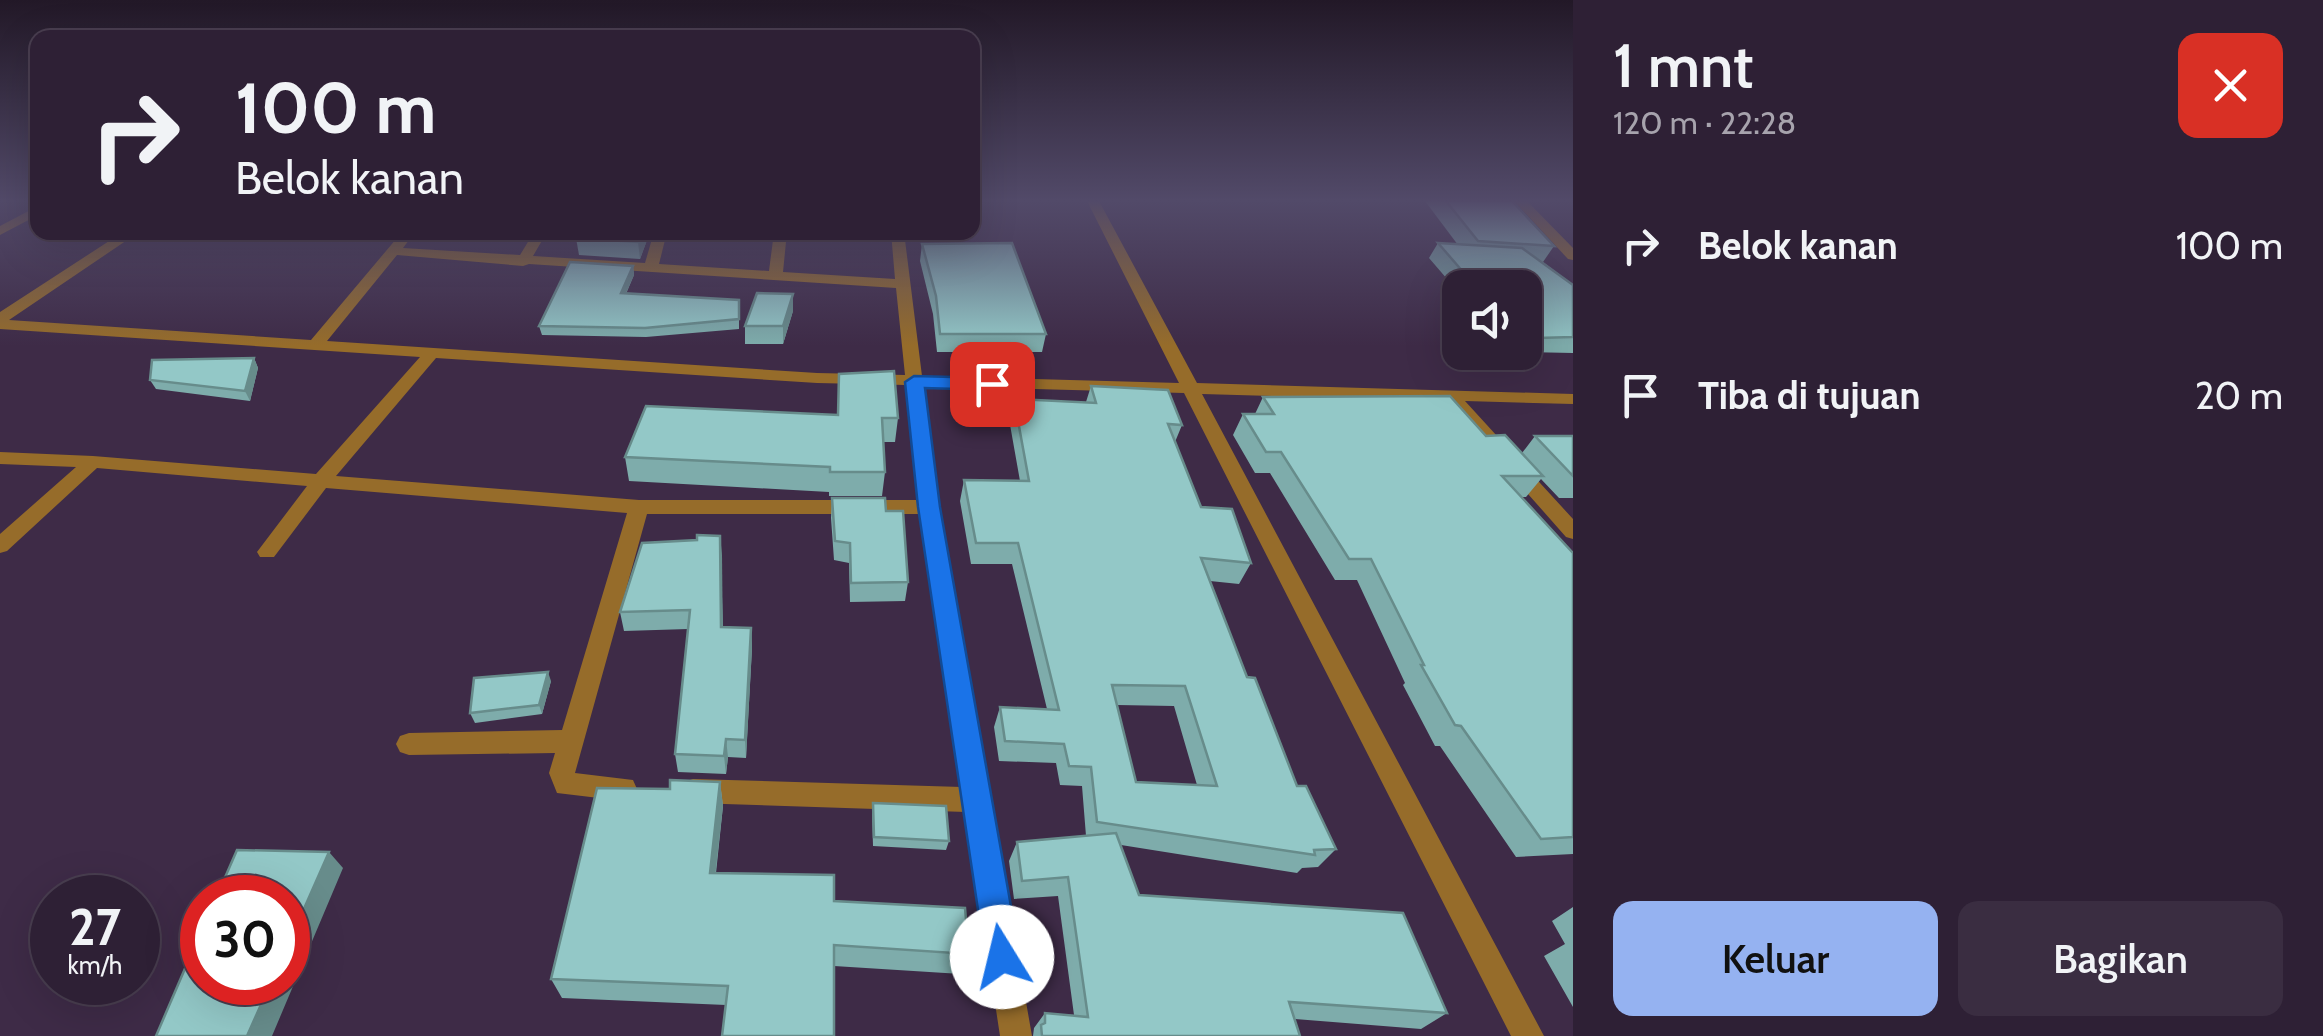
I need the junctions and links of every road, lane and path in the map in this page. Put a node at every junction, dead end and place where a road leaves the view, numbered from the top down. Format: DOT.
graph roads {
  1 [pos="107,249"];
  2 [pos="530,249"];
  3 [pos="656,249"];
  4 [pos="778,249"];
  5 [pos="899,249"];
  6 [pos="1117,249"];
  7 [pos="393,251"];
  8 [pos="523,262"];
  9 [pos="650,270"];
  10 [pos="774,276"];
  11 [pos="902,284"];
  12 [pos="0,322"];
  13 [pos="316,344"];
  14 [pos="430,355"];
  15 [pos="914,382"];
  16 [pos="1188,389"];
  17 [pos="1451,396"];
  18 [pos="1573,399"];
  19 [pos="0,458"];
  20 [pos="93,462"];
  21 [pos="321,481"];
  22 [pos="639,507"];
  23 [pos="929,507"];
  24 [pos="1573,532"];
  25 [pos="0,546"];
  26 [pos="267,552"];
  27 [pos="570,741"];
  28 [pos="409,744"];
  29 [pos="976,800"];
  30 [pos="1016,1036"];
  31 [pos="1528,1036"];
  1 -- 12 [label="street"];
  2 -- 8 [label="street"];
  3 -- 9 [label="street"];
  4 -- 10 [label="street"];
  5 -- 11 [label="street"];
  6 -- 16 [label="street"];
  7 -- 8 [label="street"];
  7 -- 13 [label="street"];
  8 -- 9 [label="street"];
  9 -- 10 [label="street"];
  10 -- 11 [label="street"];
  11 -- 15 [label="street"];
  12 -- 13 [label="street"];
  13 -- 14 [label="street"];
  14 -- 15 [label="street"];
  14 -- 21 [label="street"];
  15 -- 16 [label="street"];
  15 -- 23 [label="street"];
  16 -- 17 [label="street"];
  16 -- 31 [label="street"];
  17 -- 18 [label="street"];
  17 -- 24 [label="street"];
  19 -- 20 [label="street"];
  20 -- 21 [label="street"];
  20 -- 25 [label="street"];
  21 -- 22 [label="street"];
  21 -- 26 [label="street"];
  22 -- 23 [label="street"];
  22 -- 27 [label="street"];
  23 -- 29 [label="street"];
  27 -- 28 [label="street"];
  27 -- 29 [label="street"];
  29 -- 30 [label="street"];
}
